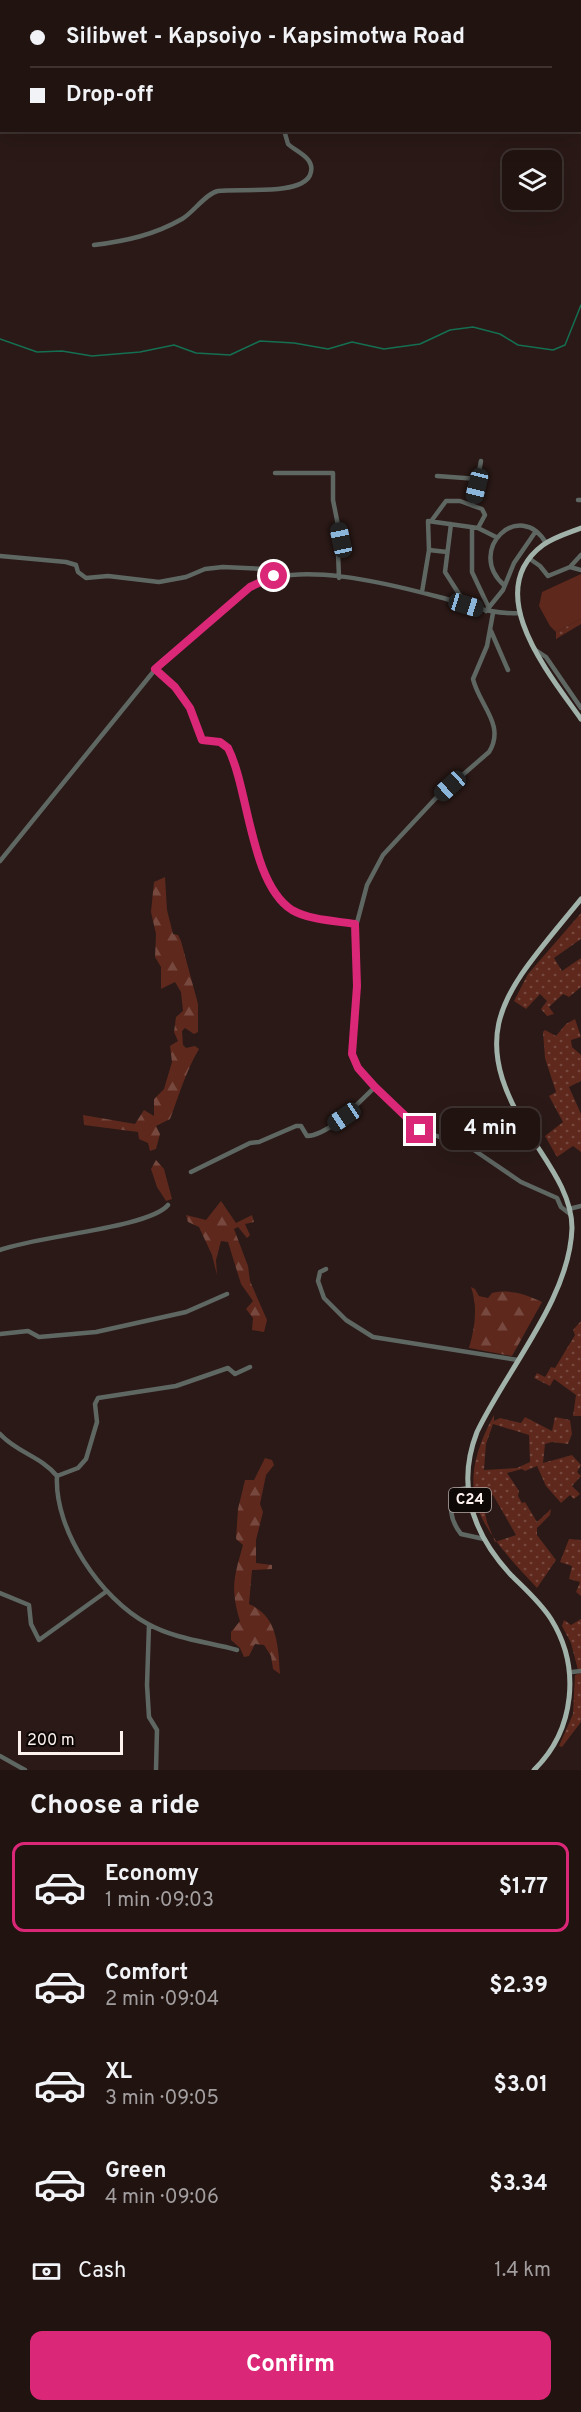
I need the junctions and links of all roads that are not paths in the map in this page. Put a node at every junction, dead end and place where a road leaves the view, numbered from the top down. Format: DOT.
graph roads {
  1 [pos="285,132"];
  2 [pos="94,245"];
  3 [pos="481,461"];
  4 [pos="275,473"];
  5 [pos="437,476"];
  6 [pos="478,479"];
  7 [pos="472,504"];
  8 [pos="432,520"];
  9 [pos="452,524"];
  10 [pos="478,528"];
  11 [pos="581,528"];
  12 [pos="472,529"];
  13 [pos="536,531"];
  14 [pos="496,537"];
  15 [pos="546,543"];
  16 [pos="429,550"];
  17 [pos="447,552"];
  18 [pos="581,555"];
  19 [pos="0,556"];
  20 [pos="530,559"];
  21 [pos="570,567"];
  22 [pos="512,568"];
  23 [pos="525,568"];
  24 [pos="581,570"];
  25 [pos="274,576"];
  26 [pos="339,578"];
  27 [pos="504,585"];
  28 [pos="422,592"];
  29 [pos="466,605"];
  30 [pos="487,609"];
  31 [pos="494,613"];
  32 [pos="520,613"];
  33 [pos="491,631"];
  34 [pos="534,649"];
  35 [pos="155,669"];
  36 [pos="508,670"];
  37 [pos="581,708"];
  38 [pos="581,718"];
  39 [pos="0,861"];
  40 [pos="581,899"];
  41 [pos="355,924"];
  42 [pos="375,1087"];
  43 [pos="191,1172"];
  44 [pos="168,1205"];
  45 [pos="581,1206"];
  46 [pos="569,1211"];
  47 [pos="0,1250"];
  48 [pos="326,1269"];
  49 [pos="227,1294"];
  50 [pos="0,1334"];
  51 [pos="518,1359"];
  52 [pos="250,1367"];
  53 [pos="0,1434"];
  54 [pos="57,1476"];
  55 [pos="466,1488"];
  56 [pos="484,1539"];
  57 [pos="107,1591"];
  58 [pos="0,1593"];
  59 [pos="149,1625"];
  60 [pos="237,1650"];
  61 [pos="581,1671"];
  62 [pos="572,1672"];
  63 [pos="0,1756"];
  64 [pos="25,1770"];
  65 [pos="156,1770"];
  66 [pos="534,1770"];
  1 -- 2 [label="street"];
  3 -- 6 [label="street"];
  4 -- 26 [label="street"];
  5 -- 6 [label="street"];
  6 -- 7 [label="street"];
  7 -- 8 [label="street"];
  7 -- 10 [label="street"];
  8 -- 9 [label="street"];
  8 -- 16 [label="street"];
  9 -- 12 [label="street"];
  9 -- 17 [label="street"];
  10 -- 12 [label="street"];
  10 -- 14 [label="street"];
  11 -- 15 [label="main road"];
  12 -- 30 [label="street"];
  13 -- 14 [label="street"];
  13 -- 15 [label="street"];
  13 -- 22 [label="street"];
  14 -- 27 [label="street"];
  15 -- 20 [label="main road"];
  16 -- 17 [label="street"];
  16 -- 28 [label="street"];
  17 -- 29 [label="street"];
  18 -- 21 [label="street"];
  19 -- 25 [label="street"];
  20 -- 21 [label="street"];
  20 -- 23 [label="main road"];
  21 -- 24 [label="street"];
  22 -- 23 [label="street"];
  22 -- 27 [label="street"];
  23 -- 32 [label="main road"];
  25 -- 26 [label="street"];
  25 -- 35 [label="street"];
  26 -- 28 [label="street"];
  27 -- 30 [label="street"];
  28 -- 29 [label="street"];
  29 -- 30 [label="street"];
  30 -- 31 [label="street"];
  31 -- 32 [label="street"];
  31 -- 33 [label="street"];
  32 -- 34 [label="main road"];
  33 -- 36 [label="street"];
  33 -- 41 [label="street"];
  34 -- 37 [label="street"];
  34 -- 38 [label="main road"];
  35 -- 39 [label="street"];
  35 -- 41 [label="street"];
  40 -- 46 [label="main road, C24"];
  41 -- 42 [label="street"];
  42 -- 43 [label="street"];
  42 -- 46 [label="street"];
  44 -- 47 [label="street"];
  45 -- 46 [label="street"];
  46 -- 51 [label="main road, C24"];
  48 -- 51 [label="street"];
  49 -- 50 [label="street"];
  51 -- 55 [label="main road, C24"];
  52 -- 54 [label="street"];
  53 -- 54 [label="street"];
  54 -- 57 [label="street"];
  55 -- 56 [label="main road, C24"];
  55 -- 56 [label="street"];
  56 -- 62 [label="main road, C24"];
  57 -- 58 [label="street"];
  57 -- 59 [label="street"];
  59 -- 60 [label="street"];
  59 -- 65 [label="street"];
  61 -- 62 [label="street"];
  62 -- 66 [label="main road, C24"];
  63 -- 64 [label="street"];
}
